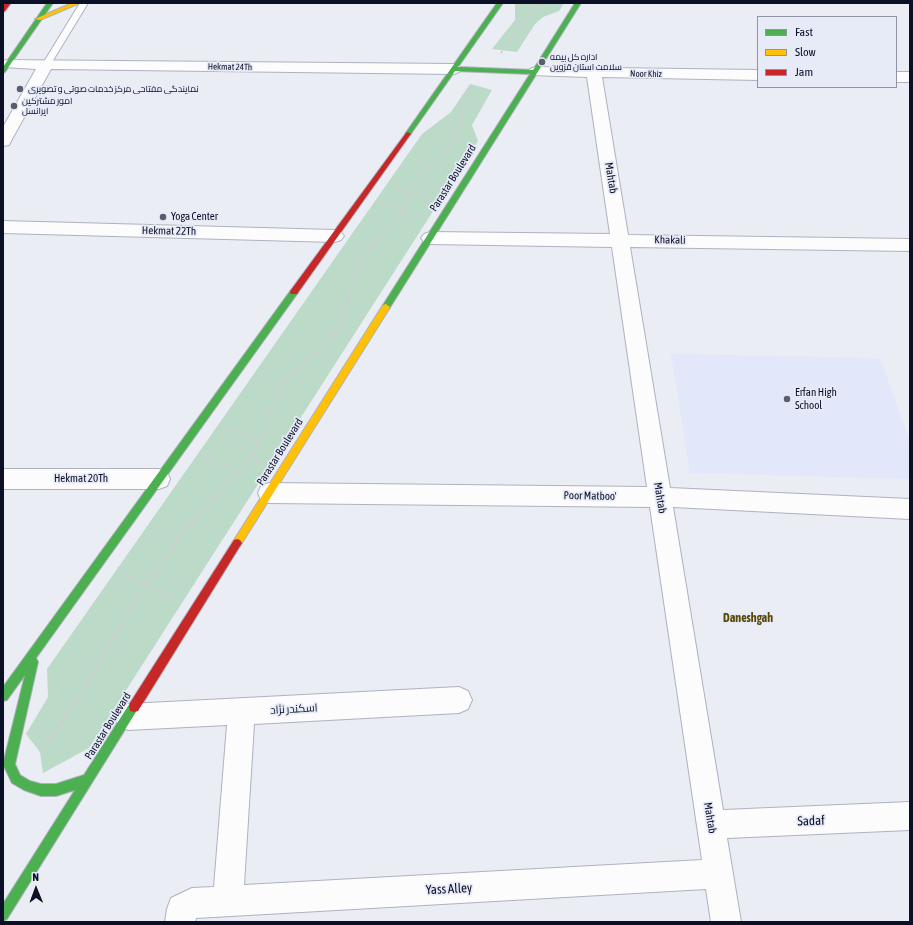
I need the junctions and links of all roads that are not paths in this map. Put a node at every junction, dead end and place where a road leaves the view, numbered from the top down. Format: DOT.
graph roads {
  1 [pos="8,3"];
  2 [pos="50,3"];
  3 [pos="77,3"];
  4 [pos="84,3"];
  5 [pos="500,3"];
  6 [pos="578,3"];
  7 [pos="3,10"];
  8 [pos="38,19"];
  9 [pos="46,64"];
  10 [pos="5,67"];
  11 [pos="454,69"];
  12 [pos="535,72"];
  13 [pos="594,74"];
  14 [pos="757,75"];
  15 [pos="897,77"];
  16 [pos="910,77"];
  17 [pos="3,140"];
  18 [pos="3,227"];
  19 [pos="335,236"];
  20 [pos="430,238"];
  21 [pos="620,239"];
  22 [pos="910,245"];
  23 [pos="3,479"];
  24 [pos="160,479"];
  25 [pos="269,493"];
  26 [pos="660,496"];
  27 [pos="910,509"];
  28 [pos="36,651"];
  29 [pos="3,696"];
  30 [pos="459,700"];
  31 [pos="241,712"];
  32 [pos="128,717"];
  33 [pos="88,780"];
  34 [pos="910,816"];
  35 [pos="711,825"];
  36 [pos="719,874"];
  37 [pos="228,901"];
  38 [pos="3,915"];
  39 [pos="181,916"];
  40 [pos="726,922"];
  1 -- 7 [label="street"];
  2 -- 8 [label="street"];
  3 -- 8 [label="street"];
  4 -- 9 [label="lane"];
  5 -- 11 [label="street"];
  6 -- 12 [label="street, Parastar Boulevard"];
  8 -- 10 [label="street"];
  9 -- 10 [label="street, Hekmat 24Th"];
  9 -- 11 [label="street, Hekmat 24Th"];
  9 -- 17 [label="street"];
  11 -- 12 [label="street"];
  11 -- 19 [label="street"];
  12 -- 13 [label="street, Noor Khiz"];
  12 -- 20 [label="street, Parastar Boulevard"];
  13 -- 14 [label="street, Noor Khiz"];
  13 -- 21 [label="street, Mahtab"];
  15 -- 16 [label="street"];
  18 -- 19 [label="street, Hekmat 22Th"];
  19 -- 24 [label="street"];
  20 -- 21 [label="street, Khakali"];
  20 -- 25 [label="street, Parastar Boulevard"];
  21 -- 22 [label="street, Khakali"];
  21 -- 26 [label="street, Mahtab"];
  23 -- 24 [label="street, Hekmat 20Th"];
  24 -- 28 [label="street"];
  25 -- 26 [label="street, Poor Matboo'"];
  25 -- 32 [label="street, Parastar Boulevard"];
  26 -- 27 [label="street, Poor Matboo'"];
  26 -- 35 [label="street, Mahtab"];
  28 -- 29 [label="street"];
  28 -- 33 [label="street"];
  30 -- 31 [label="street, اسکندر نژاد"];
  31 -- 32 [label="street, اسکندر نژاد"];
  31 -- 37 [label="street"];
  32 -- 33 [label="street, Parastar Boulevard"];
  33 -- 38 [label="street, Parastar Boulevard"];
  34 -- 35 [label="street, Sadaf"];
  35 -- 36 [label="street, Mahtab"];
  36 -- 37 [label="street, Yass Alley"];
  36 -- 40 [label="street, Mahtab"];
  37 -- 39 [label="street, Yass Alley"];
}
